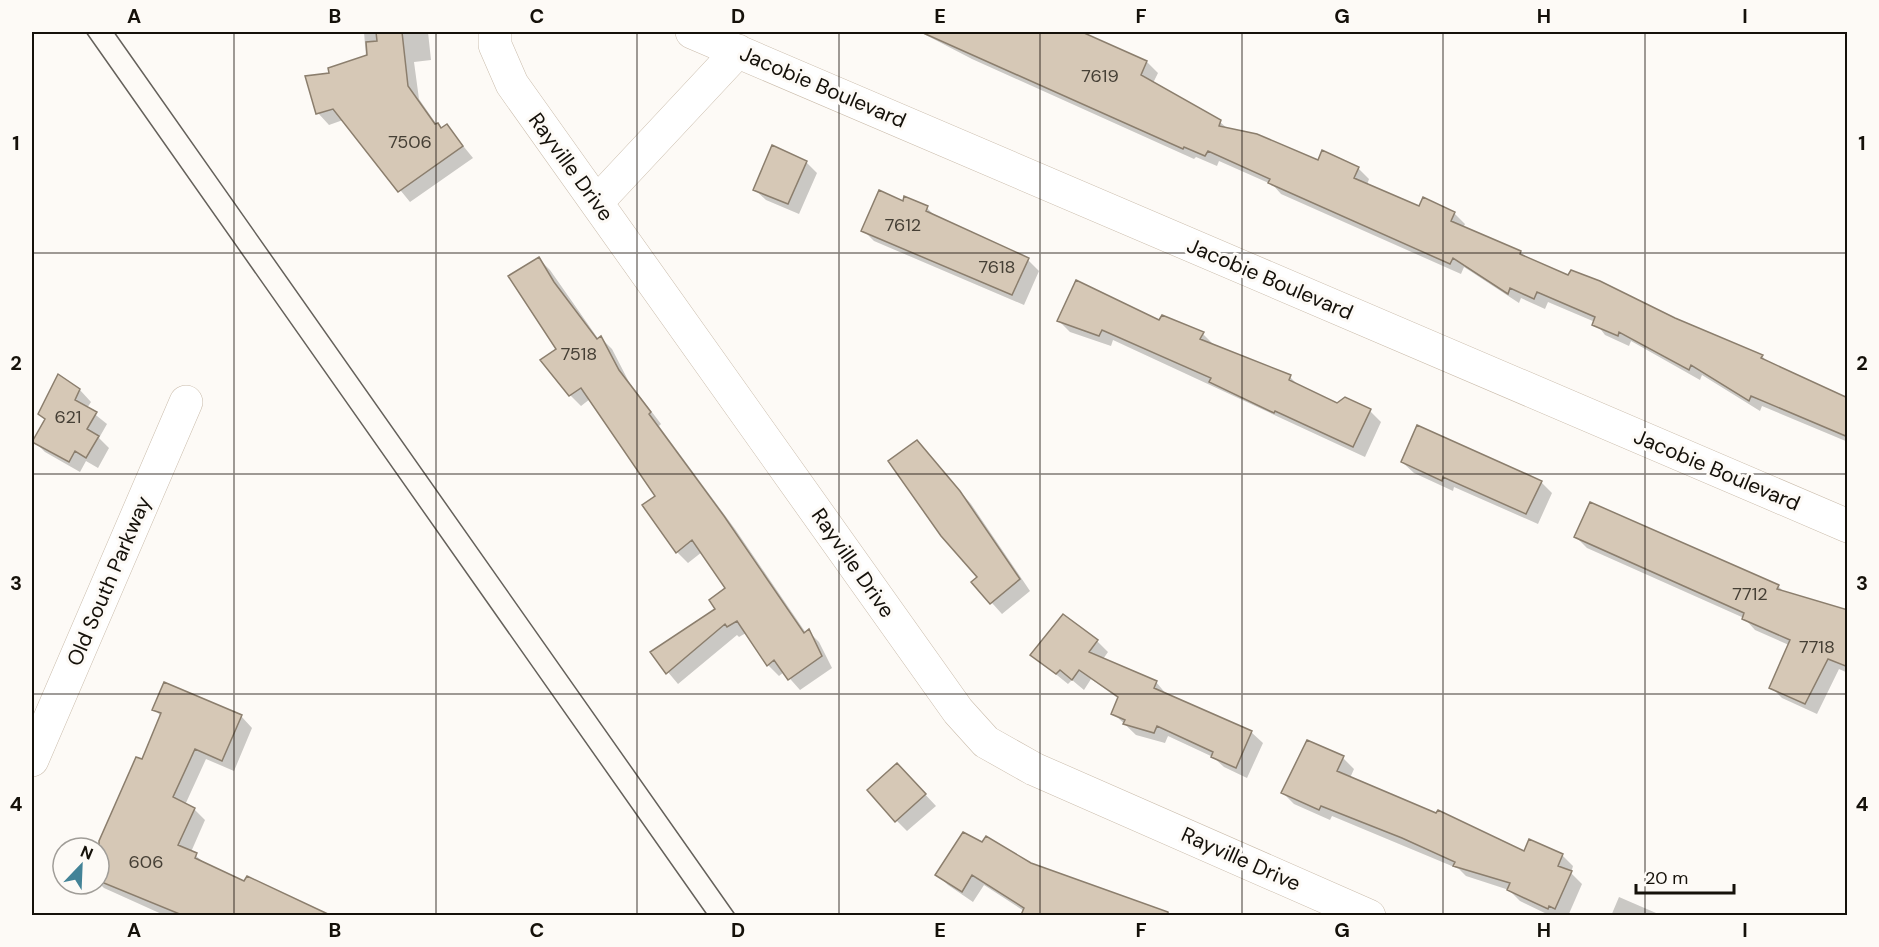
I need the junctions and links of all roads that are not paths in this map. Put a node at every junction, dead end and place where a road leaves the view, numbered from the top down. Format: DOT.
graph roads {
  1 [pos="495,32"];
  2 [pos="692,32"];
  3 [pos="738,51"];
  4 [pos="597,202"];
  5 [pos="186,402"];
  6 [pos="1848,526"];
  7 [pos="32,760"];
  8 [pos="1369,915"];
  1 -- 4 [label="street, Rayville Drive"];
  2 -- 3 [label="street, Jacobie Boulevard"];
  3 -- 4 [label="street"];
  3 -- 6 [label="street, Jacobie Boulevard"];
  4 -- 8 [label="street, Rayville Drive"];
  5 -- 7 [label="street, Old South Parkway"];
}
